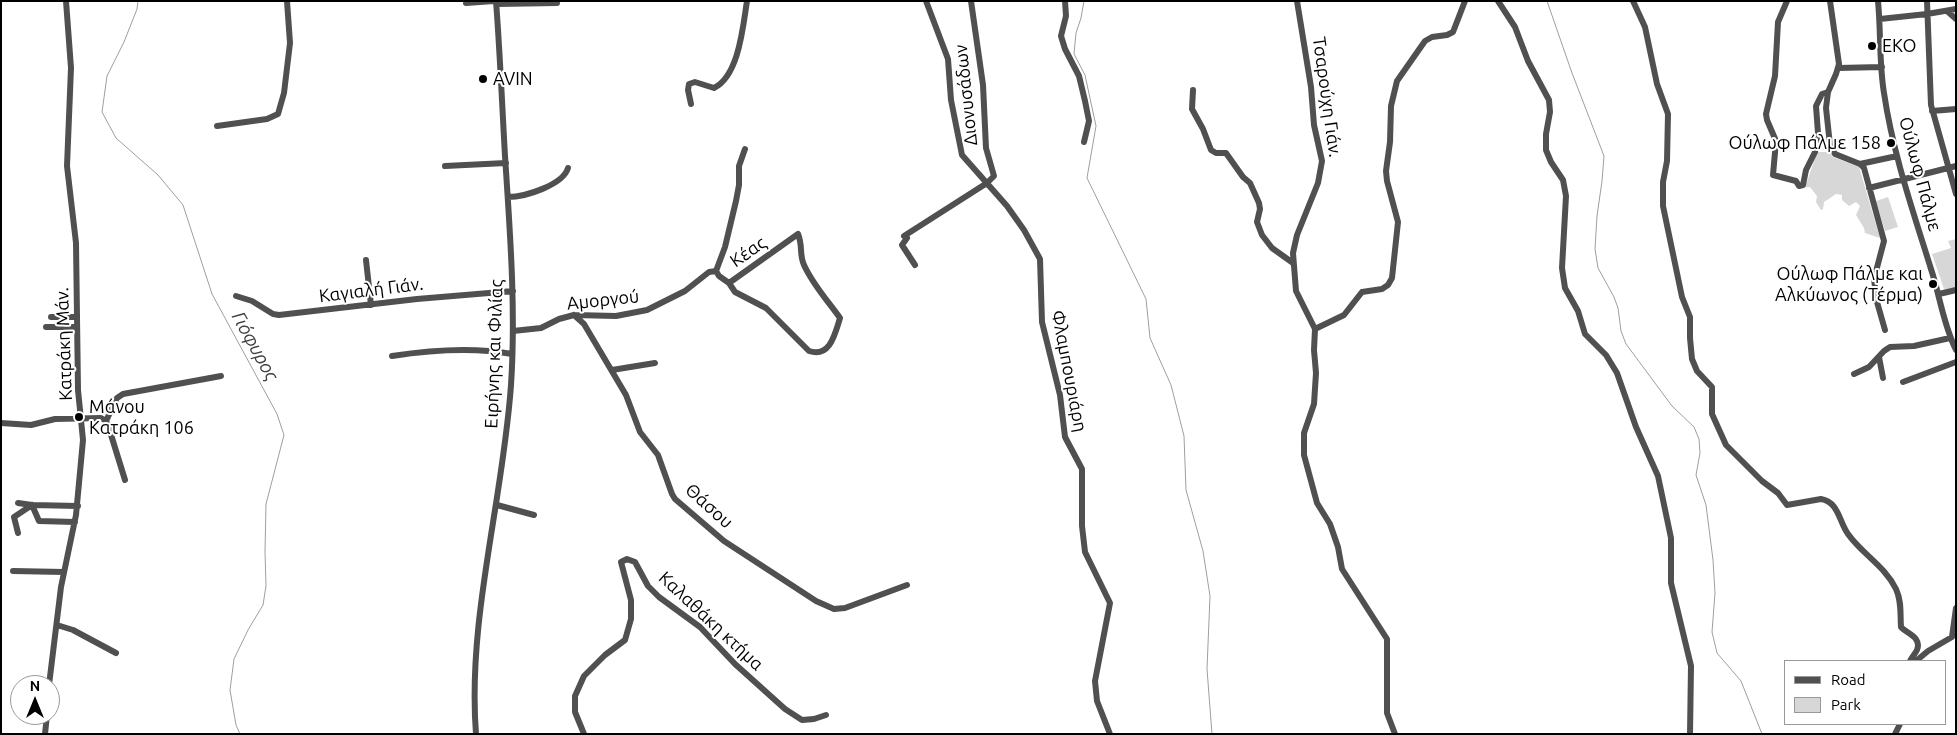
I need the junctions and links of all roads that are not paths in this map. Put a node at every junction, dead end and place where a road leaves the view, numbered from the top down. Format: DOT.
graph roads {
  1 [pos="66,1"];
  2 [pos="287,1"];
  3 [pos="747,1"];
  4 [pos="926,1"];
  5 [pos="971,1"];
  6 [pos="1065,1"];
  7 [pos="1297,1"];
  8 [pos="1465,1"];
  9 [pos="1498,1"];
  10 [pos="1633,1"];
  11 [pos="1787,1"];
  12 [pos="1830,1"];
  13 [pos="1878,1"];
  14 [pos="1927,1"];
  15 [pos="496,2"];
  16 [pos="466,3"];
  17 [pos="557,3"];
  18 [pos="1956,9"];
  19 [pos="1947,11"];
  20 [pos="1928,14"];
  21 [pos="1880,19"];
  22 [pos="1956,19"];
  23 [pos="1882,67"];
  24 [pos="1838,68"];
  25 [pos="1193,90"];
  26 [pos="1828,92"];
  27 [pos="691,104"];
  28 [pos="1956,109"];
  29 [pos="1932,111"];
  30 [pos="217,126"];
  31 [pos="1084,142"];
  32 [pos="745,148"];
  33 [pos="1897,156"];
  34 [pos="506,163"];
  35 [pos="1860,164"];
  36 [pos="445,166"];
  37 [pos="1956,166"];
  38 [pos="568,168"];
  39 [pos="1948,169"];
  40 [pos="1902,179"];
  41 [pos="987,182"];
  42 [pos="1869,188"];
  43 [pos="1956,194"];
  44 [pos="508,197"];
  45 [pos="366,260"];
  46 [pos="1293,264"];
  47 [pos="915,265"];
  48 [pos="716,271"];
  49 [pos="729,284"];
  50 [pos="513,290"];
  51 [pos="1956,290"];
  52 [pos="1939,294"];
  53 [pos="236,296"];
  54 [pos="371,305"];
  55 [pos="574,316"];
  56 [pos="52,317"];
  57 [pos="77,317"];
  58 [pos="46,327"];
  59 [pos="77,327"];
  60 [pos="1315,329"];
  61 [pos="1885,330"];
  62 [pos="513,331"];
  63 [pos="1950,338"];
  64 [pos="1956,350"];
  65 [pos="512,354"];
  66 [pos="392,356"];
  67 [pos="1879,357"];
  68 [pos="1956,362"];
  69 [pos="655,363"];
  70 [pos="612,370"];
  71 [pos="1854,374"];
  72 [pos="222,376"];
  73 [pos="1883,378"];
  74 [pos="1902,382"];
  75 [pos="81,419"];
  76 [pos="106,420"];
  77 [pos="1,423"];
  78 [pos="125,480"];
  79 [pos="18,503"];
  80 [pos="32,505"];
  81 [pos="497,505"];
  82 [pos="78,506"];
  83 [pos="534,515"];
  84 [pos="75,522"];
  85 [pos="18,533"];
  86 [pos="13,571"];
  87 [pos="64,572"];
  88 [pos="907,584"];
  89 [pos="1956,608"];
  90 [pos="57,625"];
  91 [pos="116,653"];
  92 [pos="1911,660"];
  93 [pos="1917,660"];
  94 [pos="50,675"];
  95 [pos="826,715"];
  96 [pos="476,734"];
  97 [pos="584,734"];
  98 [pos="1110,734"];
  99 [pos="1395,734"];
  100 [pos="1690,734"];
  1 -- 57 [label="street, Κατράκη Μάν."];
  2 -- 30 [label="street"];
  3 -- 27 [label="street"];
  4 -- 41 [label="street, Φλαμπουριάρη"];
  5 -- 41 [label="street, Διονυσάδων"];
  6 -- 31 [label="street"];
  7 -- 46 [label="street, Τσαρούχη Γιάν."];
  8 -- 60 [label="street"];
  9 -- 100 [label="street"];
  10 -- 92 [label="street"];
  11 -- 26 [label="street"];
  12 -- 24 [label="street"];
  13 -- 21 [label="street, Ούλωφ Πάλμε"];
  14 -- 20 [label="street"];
  15 -- 16 [label="street"];
  15 -- 17 [label="street"];
  15 -- 34 [label="street, Ειρήνης και Φιλίας"];
  18 -- 19 [label="street"];
  19 -- 20 [label="street"];
  19 -- 22 [label="street"];
  20 -- 21 [label="street"];
  20 -- 29 [label="street"];
  21 -- 23 [label="street, Ούλωφ Πάλμε"];
  23 -- 24 [label="street"];
  23 -- 33 [label="street, Ούλωφ Πάλμε"];
  24 -- 26 [label="street"];
  25 -- 46 [label="street"];
  26 -- 35 [label="street"];
  28 -- 29 [label="street"];
  29 -- 39 [label="street"];
  32 -- 48 [label="street"];
  33 -- 35 [label="street"];
  33 -- 40 [label="street, Ούλωφ Πάλμε"];
  34 -- 36 [label="street"];
  34 -- 44 [label="street, Ειρήνης και Φιλίας"];
  35 -- 42 [label="street"];
  37 -- 39 [label="street"];
  38 -- 44 [label="street"];
  39 -- 40 [label="street"];
  39 -- 43 [label="street"];
  40 -- 42 [label="street"];
  40 -- 52 [label="street, Ούλωφ Πάλμε"];
  41 -- 47 [label="street"];
  41 -- 98 [label="street, Φλαμπουριάρη"];
  42 -- 61 [label="street"];
  44 -- 50 [label="street, Ειρήνης και Φιλίας"];
  45 -- 54 [label="street"];
  46 -- 60 [label="street, Τσαρούχη Γιάν."];
  48 -- 49 [label="street, Κέας"];
  48 -- 55 [label="street, Αμοργού"];
  49 -- 49 [label="street, Κέας"];
  50 -- 54 [label="street, Καγιαλή Γιάν."];
  50 -- 62 [label="street, Ειρήνης και Φιλίας"];
  51 -- 52 [label="street"];
  52 -- 63 [label="street, Ούλωφ Πάλμε"];
  53 -- 54 [label="street, Καγιαλή Γιάν."];
  55 -- 62 [label="street, Αμοργού"];
  55 -- 70 [label="street, Θάσου"];
  56 -- 57 [label="street"];
  57 -- 59 [label="street, Κατράκη Μάν."];
  58 -- 59 [label="street"];
  59 -- 75 [label="street, Κατράκη Μάν."];
  60 -- 99 [label="street, Τσαρούχη Γιάν."];
  62 -- 65 [label="street, Ειρήνης και Φιλίας"];
  63 -- 64 [label="street, Ούλωφ Πάλμε"];
  63 -- 67 [label="street"];
  65 -- 66 [label="street"];
  65 -- 81 [label="street, Ειρήνης και Φιλίας"];
  67 -- 71 [label="street"];
  67 -- 73 [label="street"];
  68 -- 74 [label="street"];
  69 -- 70 [label="street"];
  70 -- 88 [label="street, Θάσου"];
  72 -- 76 [label="street"];
  75 -- 76 [label="street"];
  75 -- 77 [label="street"];
  75 -- 82 [label="street, Κατράκη Μάν."];
  76 -- 78 [label="street"];
  79 -- 80 [label="street"];
  80 -- 82 [label="street"];
  80 -- 84 [label="street"];
  80 -- 85 [label="street"];
  81 -- 83 [label="street"];
  81 -- 96 [label="street, Ειρήνης και Φιλίας"];
  82 -- 84 [label="street, Κατράκη Μάν."];
  84 -- 87 [label="street, Κατράκη Μάν."];
  86 -- 87 [label="street"];
  87 -- 90 [label="street, Κατράκη Μάν."];
  89 -- 93 [label="street"];
  90 -- 91 [label="street"];
  90 -- 94 [label="street, Κατράκη Μάν."];
  95 -- 97 [label="street, Καλαθάκη κτήμα"];
}
